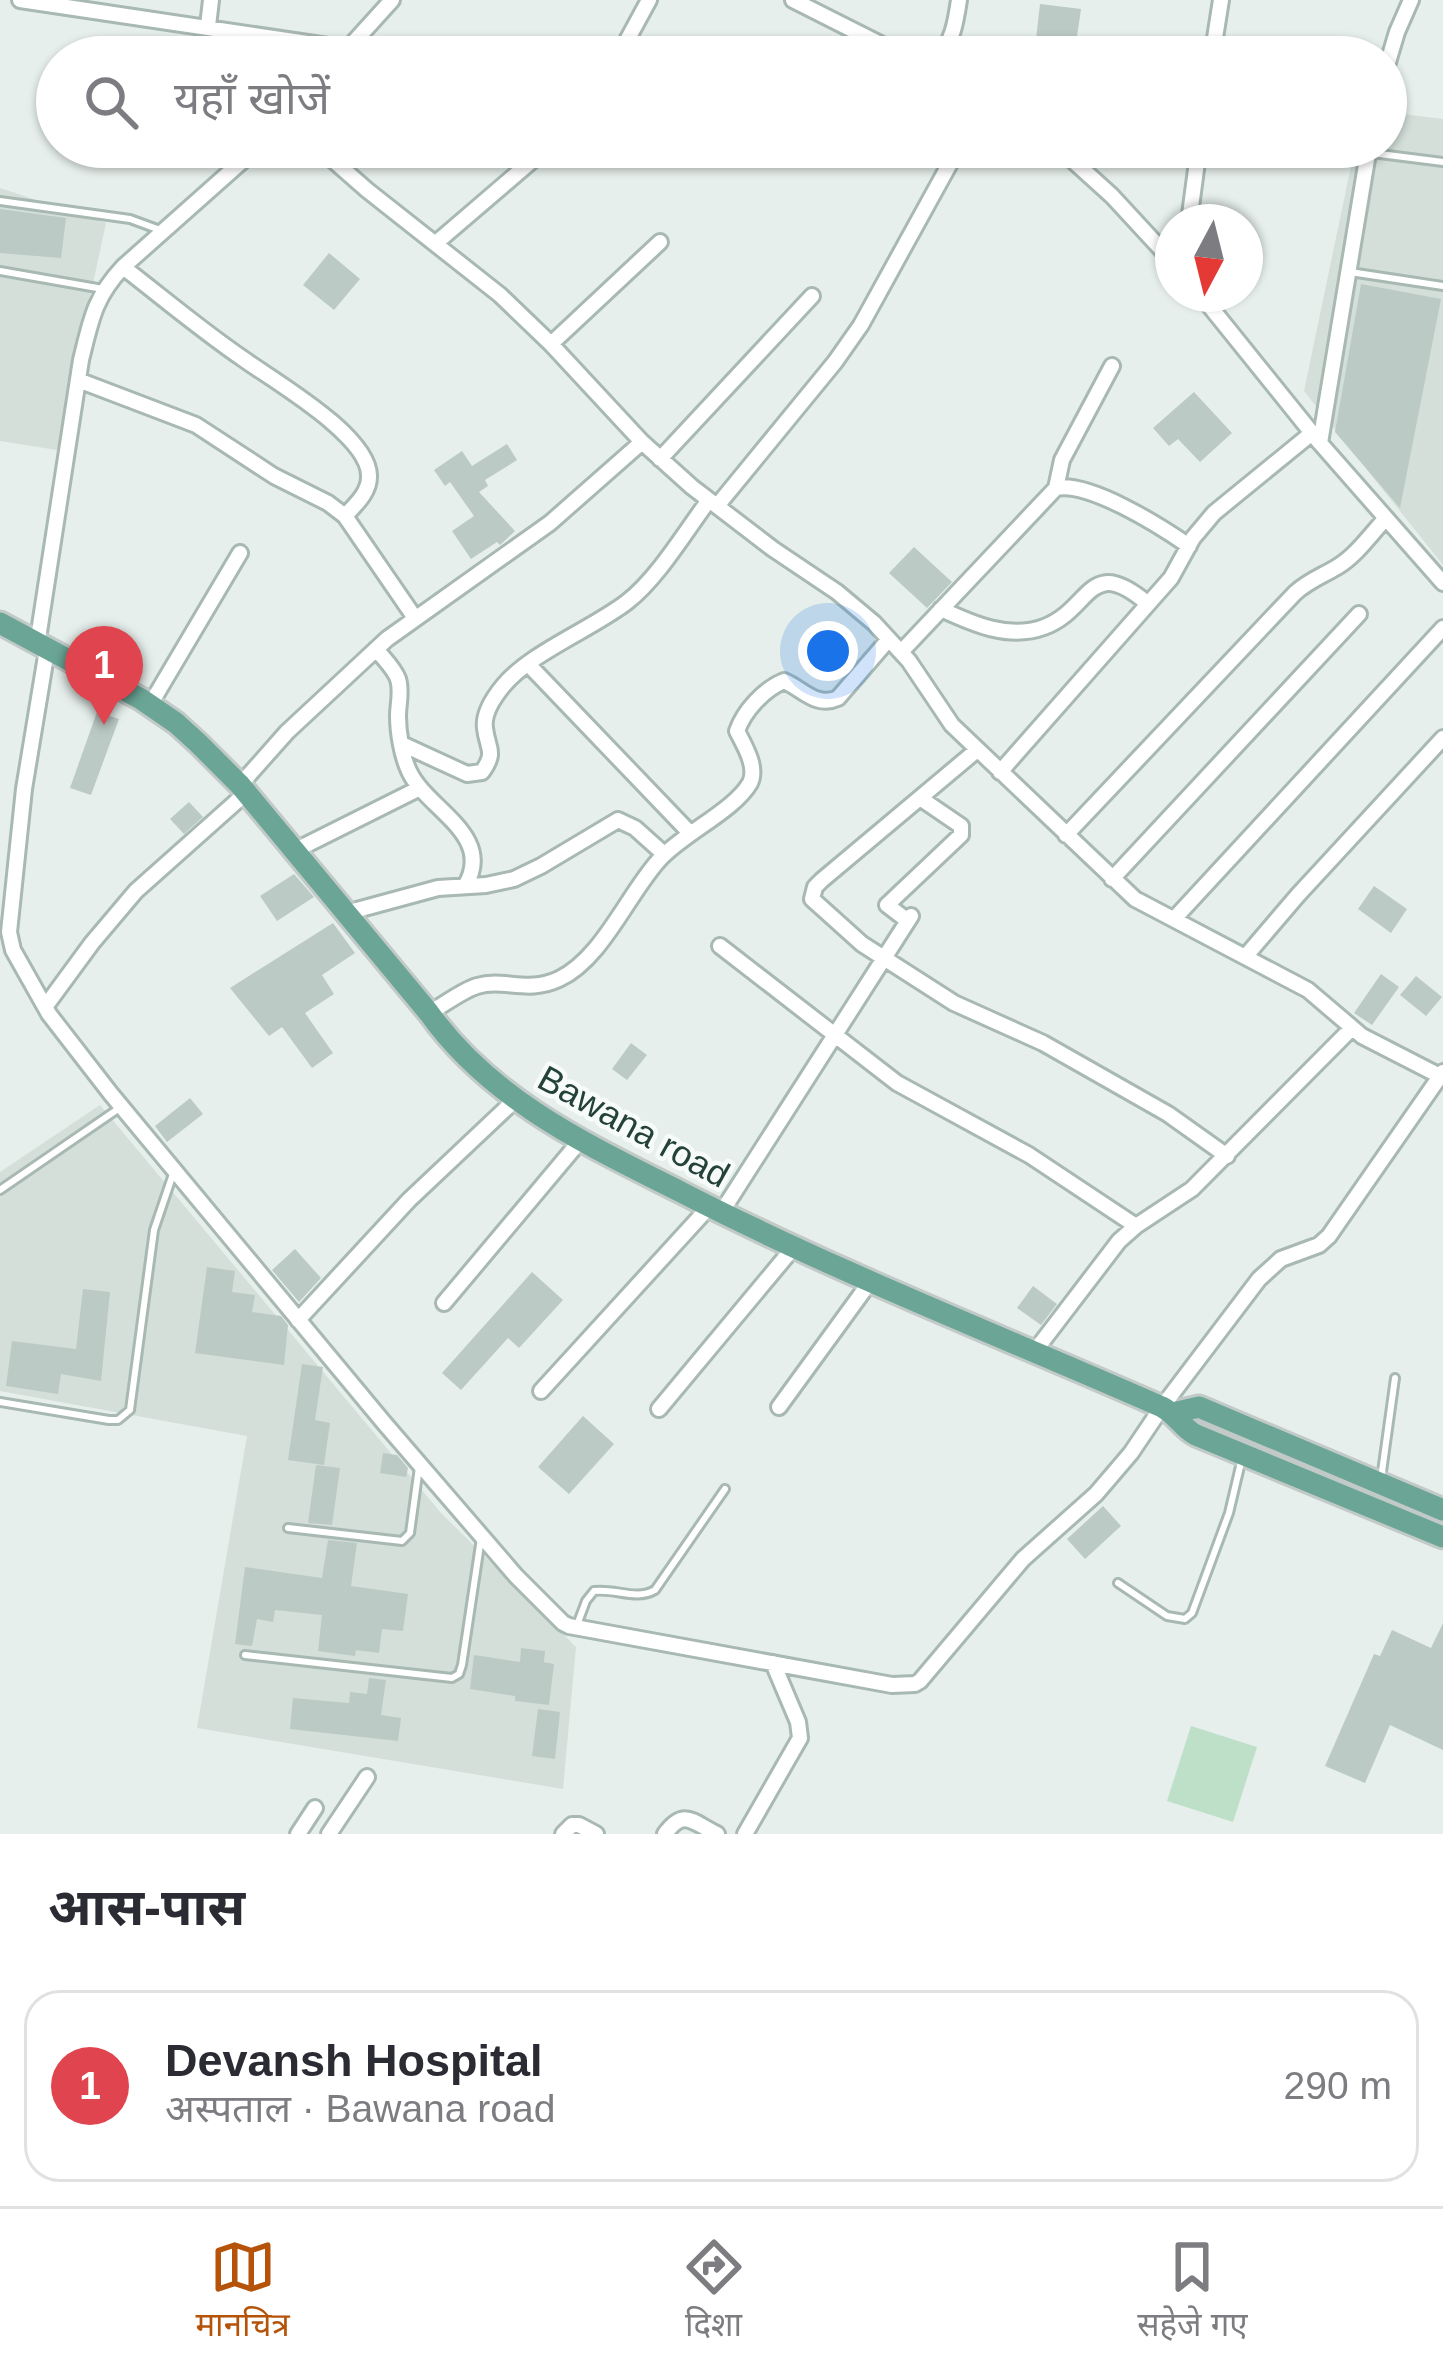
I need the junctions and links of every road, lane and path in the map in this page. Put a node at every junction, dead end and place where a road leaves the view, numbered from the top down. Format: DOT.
graph roads {
  1 [pos="20,0"];
  2 [pos="212,0"];
  3 [pos="649,0"];
  4 [pos="793,0"];
  5 [pos="959,0"];
  6 [pos="1221,0"];
  7 [pos="1411,0"];
  8 [pos="386,3"];
  9 [pos="208,26"];
  10 [pos="258,36"];
  11 [pos="358,36"];
  12 [pos="629,36"];
  13 [pos="864,36"];
  14 [pos="951,36"];
  15 [pos="1215,36"];
  16 [pos="1396,36"];
  17 [pos="1407,156"];
  18 [pos="1443,162"];
  19 [pos="234,168"];
  20 [pos="342,168"];
  21 [pos="524,168"];
  22 [pos="947,168"];
  23 [pos="1081,168"];
  24 [pos="1196,168"];
  25 [pos="1366,168"];
  26 [pos="0,201"];
  27 [pos="1191,204"];
  28 [pos="164,231"];
  29 [pos="661,242"];
  30 [pos="436,243"];
  31 [pos="1155,243"];
  32 [pos="123,267"];
  33 [pos="0,271"];
  34 [pos="1350,272"];
  35 [pos="1443,286"];
  36 [pos="103,289"];
  37 [pos="812,296"];
  38 [pos="1214,312"];
  39 [pos="551,344"];
  40 [pos="1112,366"];
  41 [pos="78,380"];
  42 [pos="1316,438"];
  43 [pos="642,442"];
  44 [pos="660,459"];
  45 [pos="1056,488"];
  46 [pos="713,503"];
  47 [pos="345,516"];
  48 [pos="1386,518"];
  49 [pos="1189,546"];
  50 [pos="240,553"];
  51 [pos="1443,583"];
  52 [pos="1148,604"];
  53 [pos="941,609"];
  54 [pos="1359,614"];
  55 [pos="415,618"];
  56 [pos="0,623"];
  57 [pos="1443,628"];
  58 [pos="889,639"];
  59 [pos="42,647"];
  60 [pos="376,649"];
  61 [pos="901,652"];
  62 [pos="529,665"];
  63 [pos="150,705"];
  64 [pos="1443,738"];
  65 [pos="402,744"];
  66 [pos="977,750"];
  67 [pos="1000,772"];
  68 [pos="420,788"];
  69 [pos="243,789"];
  70 [pos="920,798"];
  71 [pos="690,833"];
  72 [pos="1066,835"];
  73 [pos="294,851"];
  74 [pos="664,854"];
  75 [pos="1112,879"];
  76 [pos="465,886"];
  77 [pos="346,913"];
  78 [pos="1174,919"];
  79 [pos="5,942"];
  80 [pos="720,946"];
  81 [pos="1245,957"];
  82 [pos="884,958"];
  83 [pos="45,1007"];
  84 [pos="429,1013"];
  85 [pos="1351,1029"];
  86 [pos="836,1036"];
  87 [pos="1442,1074"];
  88 [pos="516,1099"];
  89 [pos="121,1107"];
  90 [pos="580,1141"];
  91 [pos="1227,1156"];
  92 [pos="174,1171"];
  93 [pos="0,1190"];
  94 [pos="715,1210"];
  95 [pos="1136,1226"];
  96 [pos="794,1247"];
  97 [pos="870,1282"];
  98 [pos="444,1303"];
  99 [pos="298,1320"];
  100 [pos="1035,1352"];
  101 [pos="1395,1378"];
  102 [pos="542,1391"];
  103 [pos="0,1402"];
  104 [pos="778,1406"];
  105 [pos="659,1409"];
  106 [pos="1168,1410"];
  107 [pos="1243,1455"];
  108 [pos="420,1464"];
  109 [pos="1381,1483"];
  110 [pos="725,1490"];
  111 [pos="1443,1510"];
  112 [pos="288,1528"];
  113 [pos="481,1535"];
  114 [pos="1443,1537"];
  115 [pos="1118,1583"];
  116 [pos="576,1628"];
  117 [pos="245,1655"];
  118 [pos="773,1663"];
  119 [pos="367,1777"];
  120 [pos="316,1808"];
  121 [pos="298,1834"];
  122 [pos="329,1834"];
  123 [pos="563,1834"];
  124 [pos="596,1834"];
  125 [pos="665,1834"];
  126 [pos="717,1834"];
  127 [pos="745,1834"];
  1 -- 9 [label="street"];
  2 -- 9 [label="street"];
  3 -- 12 [label="street"];
  4 -- 13 [label="street"];
  5 -- 14 [label="street"];
  6 -- 15 [label="street"];
  7 -- 16 [label="street"];
  8 -- 11 [label="street"];
  9 -- 10 [label="street"];
  17 -- 18 [label="lane"];
  19 -- 28 [label="street"];
  20 -- 30 [label="street"];
  21 -- 30 [label="street"];
  22 -- 46 [label="street"];
  23 -- 31 [label="street"];
  24 -- 27 [label="street"];
  25 -- 34 [label="street"];
  26 -- 28 [label="lane"];
  28 -- 32 [label="street"];
  29 -- 39 [label="street"];
  30 -- 39 [label="street"];
  32 -- 36 [label="street"];
  32 -- 47 [label="street"];
  33 -- 36 [label="lane"];
  34 -- 35 [label="lane"];
  34 -- 42 [label="street"];
  36 -- 41 [label="street"];
  37 -- 44 [label="street"];
  38 -- 42 [label="street"];
  39 -- 43 [label="street"];
  40 -- 45 [label="street"];
  41 -- 47 [label="street"];
  41 -- 59 [label="street"];
  42 -- 48 [label="street"];
  42 -- 49 [label="street"];
  43 -- 44 [label="street"];
  43 -- 55 [label="street"];
  44 -- 46 [label="street"];
  45 -- 49 [label="street"];
  45 -- 53 [label="street"];
  46 -- 58 [label="street"];
  46 -- 62 [label="street"];
  47 -- 55 [label="street"];
  48 -- 51 [label="street"];
  48 -- 72 [label="street"];
  49 -- 52 [label="street"];
  50 -- 63 [label="street"];
  52 -- 53 [label="street"];
  52 -- 67 [label="street"];
  53 -- 61 [label="street"];
  54 -- 75 [label="street"];
  55 -- 60 [label="street"];
  56 -- 59 [label="main road, Bawana road"];
  57 -- 78 [label="street"];
  58 -- 61 [label="street"];
  58 -- 71 [label="street"];
  59 -- 63 [label="main road, Bawana road"];
  59 -- 79 [label="street"];
  60 -- 65 [label="street"];
  60 -- 69 [label="street"];
  61 -- 66 [label="street"];
  62 -- 65 [label="street"];
  62 -- 71 [label="street"];
  63 -- 69 [label="main road, Bawana road"];
  64 -- 81 [label="street"];
  65 -- 68 [label="street"];
  66 -- 67 [label="street"];
  66 -- 70 [label="street"];
  67 -- 72 [label="street"];
  68 -- 73 [label="street"];
  68 -- 76 [label="street"];
  69 -- 73 [label="main road, Bawana road"];
  69 -- 83 [label="street"];
  70 -- 82 [label="street"];
  70 -- 82 [label="street"];
  71 -- 74 [label="street"];
  72 -- 75 [label="street"];
  73 -- 77 [label="main road, Bawana road"];
  74 -- 76 [label="street"];
  74 -- 84 [label="street"];
  75 -- 78 [label="street"];
  76 -- 77 [label="street"];
  77 -- 84 [label="main road, Bawana road"];
  78 -- 81 [label="street"];
  79 -- 83 [label="street"];
  80 -- 86 [label="street"];
  81 -- 85 [label="street"];
  82 -- 86 [label="street"];
  82 -- 91 [label="street"];
  83 -- 89 [label="street"];
  84 -- 88 [label="main road, Bawana road"];
  85 -- 87 [label="street"];
  85 -- 91 [label="street"];
  86 -- 94 [label="street"];
  86 -- 95 [label="street"];
  87 -- 106 [label="street"];
  88 -- 90 [label="main road, Bawana road"];
  88 -- 99 [label="street"];
  89 -- 92 [label="street"];
  89 -- 93 [label="lane"];
  90 -- 94 [label="main road, Bawana road"];
  90 -- 98 [label="street"];
  91 -- 95 [label="street"];
  92 -- 99 [label="street"];
  92 -- 103 [label="lane"];
  94 -- 96 [label="main road, Bawana road"];
  94 -- 102 [label="street"];
  95 -- 100 [label="street"];
  96 -- 97 [label="main road, Bawana road"];
  96 -- 105 [label="street"];
  97 -- 100 [label="main road, Bawana road"];
  97 -- 104 [label="street"];
  99 -- 108 [label="street"];
  100 -- 106 [label="main road, Bawana road"];
  101 -- 109 [label="lane"];
  106 -- 107 [label="main road, Bawana road"];
  106 -- 109 [label="main road, Bawana road"];
  106 -- 118 [label="street"];
  107 -- 114 [label="main road, Bawana road"];
  107 -- 115 [label="lane"];
  108 -- 112 [label="lane"];
  108 -- 113 [label="street"];
  109 -- 111 [label="main road, Bawana road"];
  110 -- 116 [label="lane"];
  113 -- 116 [label="street"];
  113 -- 117 [label="lane"];
  116 -- 118 [label="street"];
  118 -- 127 [label="street"];
  119 -- 122 [label="street"];
  120 -- 121 [label="street"];
  123 -- 124 [label="street"];
  125 -- 126 [label="street"];
}
